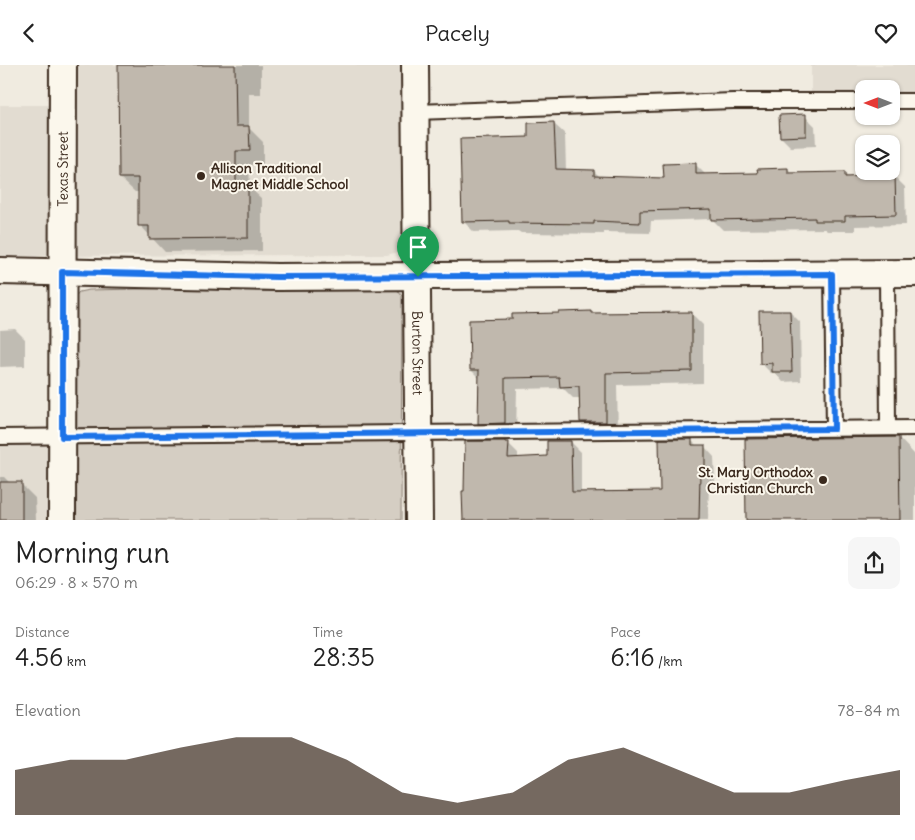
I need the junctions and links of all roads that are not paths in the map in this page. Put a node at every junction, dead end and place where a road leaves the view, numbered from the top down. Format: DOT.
graph roads {
  1 [pos="63,65"];
  2 [pos="415,65"];
  3 [pos="855,101"];
  4 [pos="900,101"];
  5 [pos="915,101"];
  6 [pos="416,112"];
  7 [pos="0,271"];
  8 [pos="62,272"];
  9 [pos="887,273"];
  10 [pos="915,273"];
  11 [pos="832,274"];
  12 [pos="418,277"];
  13 [pos="888,428"];
  14 [pos="915,428"];
  15 [pos="834,429"];
  16 [pos="418,433"];
  17 [pos="0,437"];
  18 [pos="62,437"];
  19 [pos="62,520"];
  20 [pos="419,520"];
  1 -- 8 [label="street, Texas Street"];
  2 -- 6 [label="street, Burton Street"];
  3 -- 6 [label="lane"];
  4 -- 5 [label="lane"];
  6 -- 12 [label="street, Burton Street"];
  7 -- 8 [label="street"];
  8 -- 12 [label="street"];
  8 -- 18 [label="street, Texas Street"];
  9 -- 10 [label="street"];
  9 -- 11 [label="street"];
  9 -- 13 [label="lane"];
  11 -- 12 [label="street"];
  11 -- 15 [label="lane"];
  12 -- 16 [label="street, Burton Street"];
  13 -- 14 [label="lane"];
  13 -- 15 [label="lane"];
  15 -- 16 [label="lane"];
  16 -- 18 [label="lane"];
  16 -- 20 [label="street, Burton Street"];
  17 -- 18 [label="lane"];
  18 -- 19 [label="street, Texas Street"];
}
